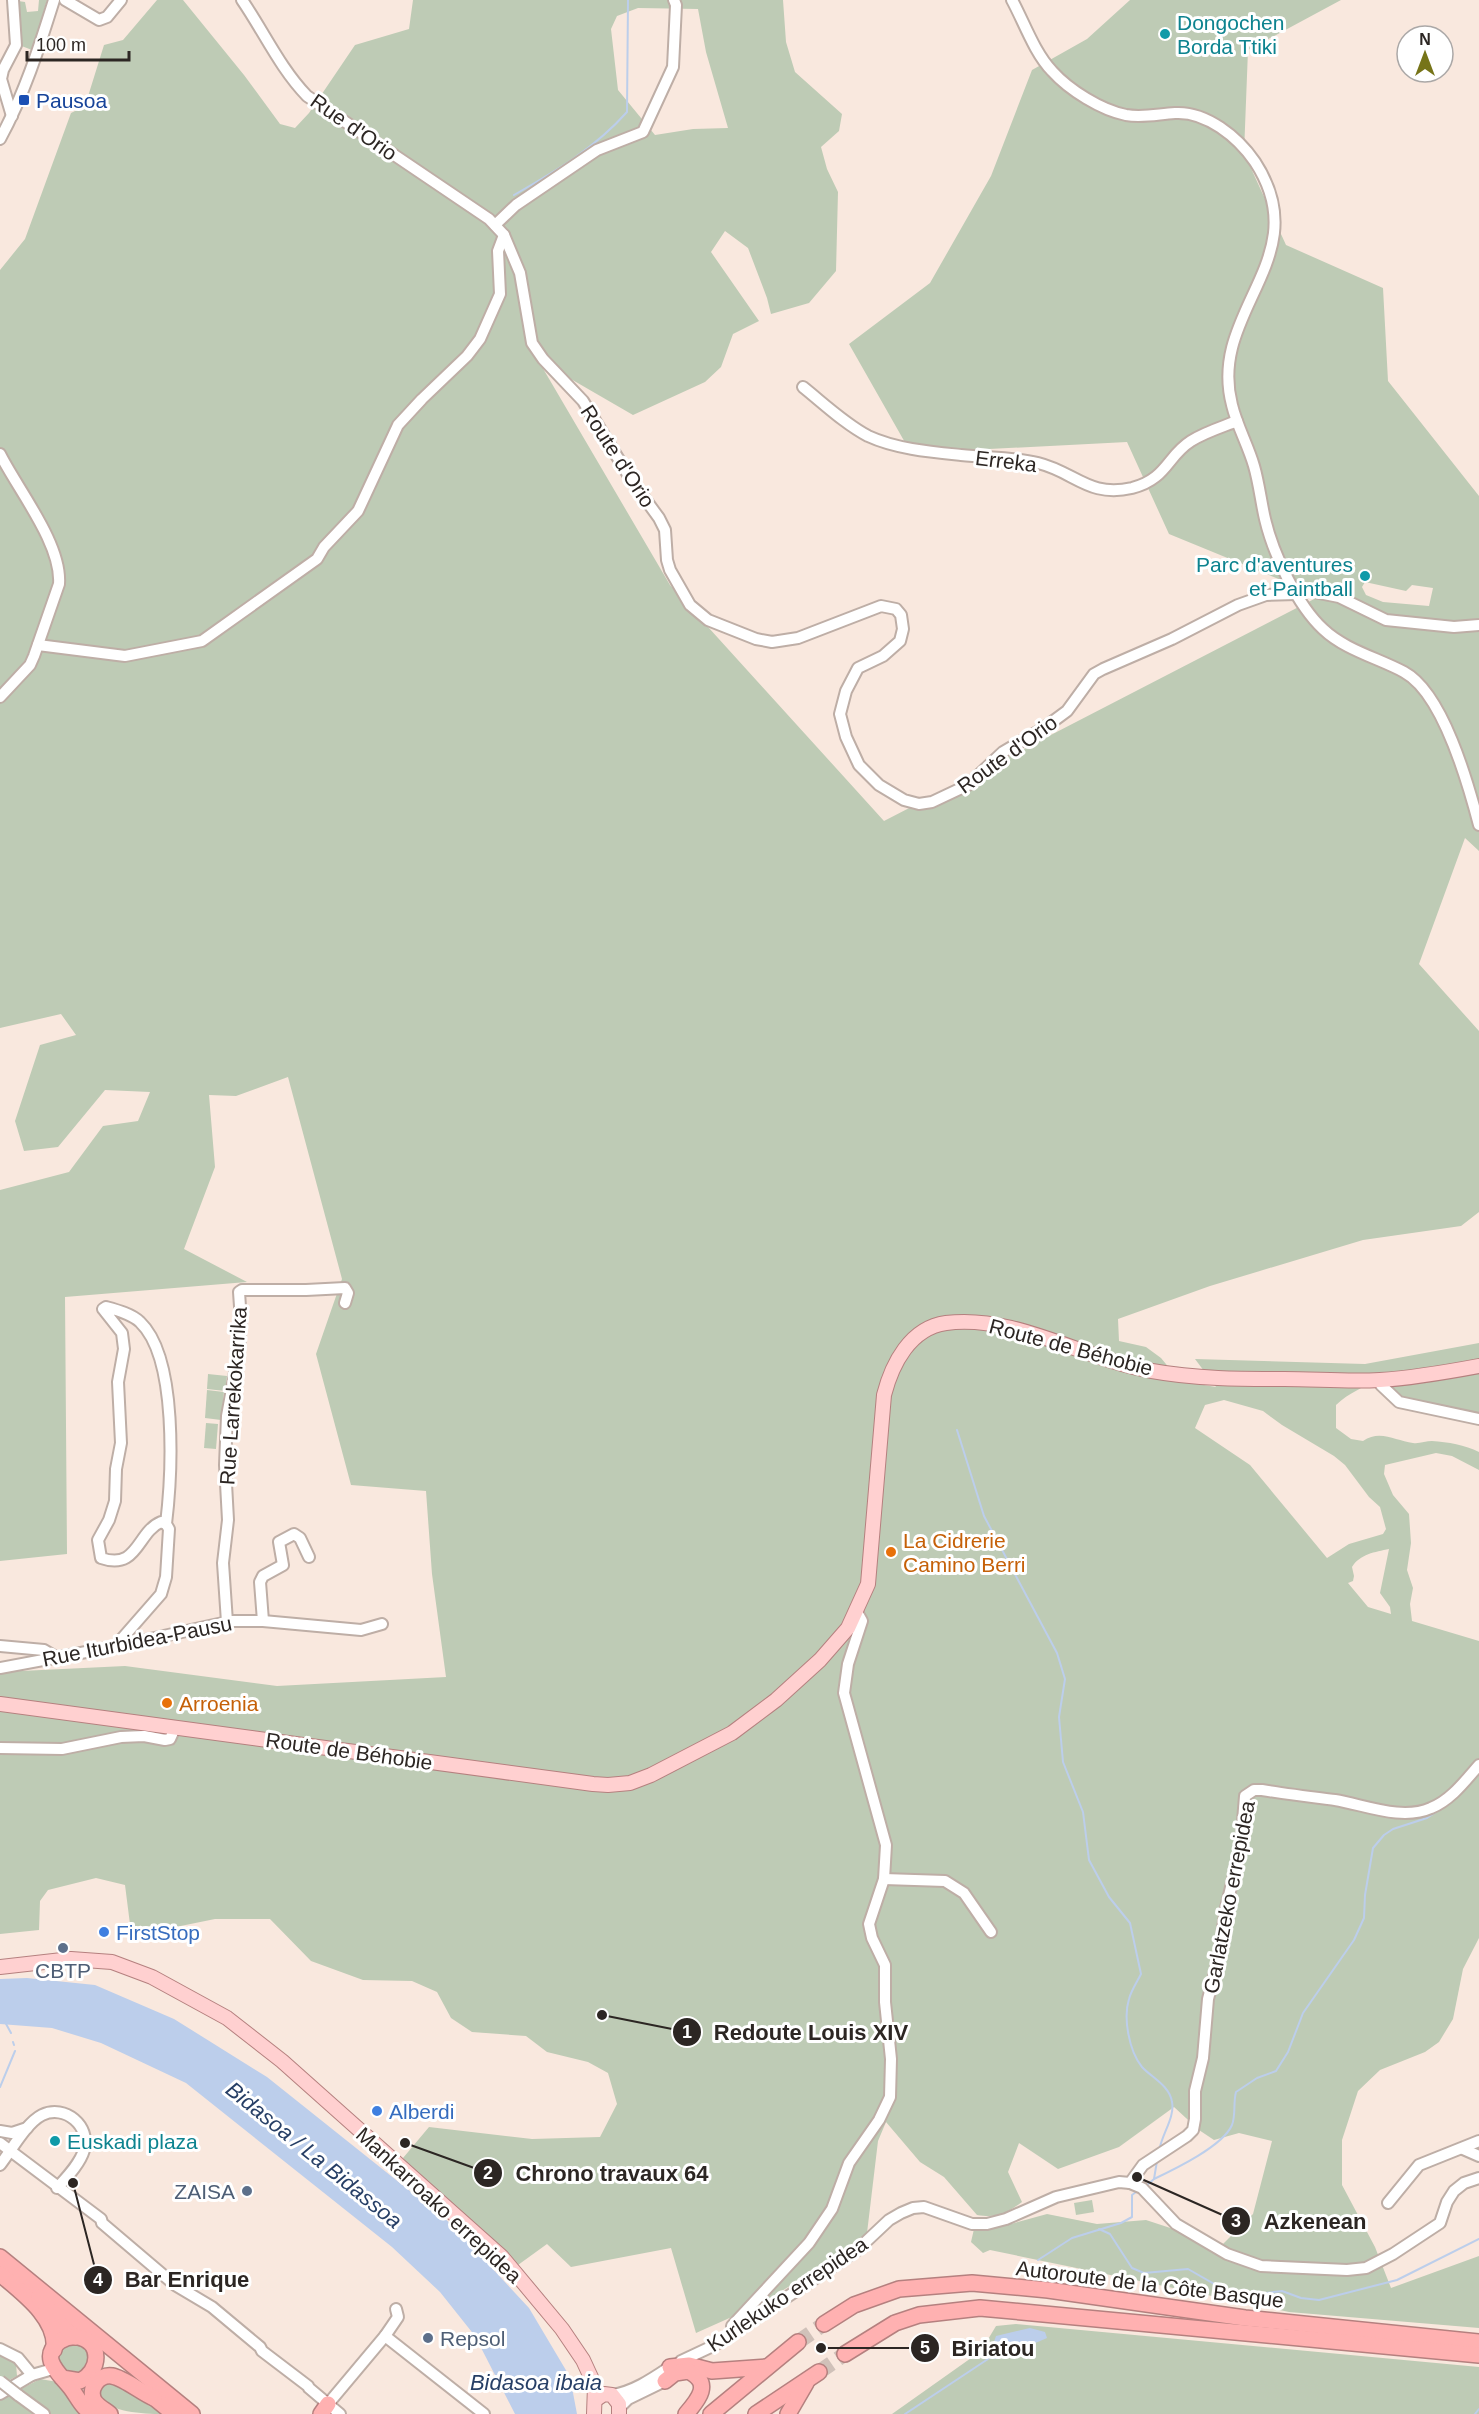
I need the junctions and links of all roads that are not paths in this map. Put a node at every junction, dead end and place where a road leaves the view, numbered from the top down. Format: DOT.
graph roads {
  1 [pos="13,0"];
  2 [pos="54,0"];
  3 [pos="65,0"];
  4 [pos="122,0"];
  5 [pos="242,0"];
  6 [pos="674,0"];
  7 [pos="1012,0"];
  8 [pos="12,116"];
  9 [pos="0,139"];
  10 [pos="495,225"];
  11 [pos="504,235"];
  12 [pos="803,387"];
  13 [pos="1237,421"];
  14 [pos="0,454"];
  15 [pos="1296,594"];
  16 [pos="1479,625"];
  17 [pos="38,645"];
  18 [pos="0,697"];
  19 [pos="1479,825"];
  20 [pos="345,1303"];
  21 [pos="1479,1366"];
  22 [pos="1380,1380"];
  23 [pos="1479,1419"];
  24 [pos="166,1524"];
  25 [pos="309,1557"];
  26 [pos="857,1612"];
  27 [pos="263,1621"];
  28 [pos="227,1622"];
  29 [pos="382,1624"];
  30 [pos="0,1646"];
  31 [pos="118,1646"];
  32 [pos="54,1656"];
  33 [pos="0,1668"];
  34 [pos="0,1704"];
  35 [pos="175,1728"];
  36 [pos="0,1748"];
  37 [pos="1479,1765"];
  38 [pos="884,1879"];
  39 [pos="991,1932"];
  40 [pos="0,1967"];
  41 [pos="30,2126"];
  42 [pos="0,2131"];
  43 [pos="1479,2141"];
  44 [pos="0,2143"];
  45 [pos="1463,2149"];
  46 [pos="10,2151"];
  47 [pos="1479,2156"];
  48 [pos="0,2165"];
  49 [pos="1479,2178"];
  50 [pos="1130,2183"];
  51 [pos="61,2191"];
  52 [pos="1388,2203"];
  53 [pos="0,2257"];
  54 [pos="0,2262"];
  55 [pos="0,2274"];
  56 [pos="396,2309"];
  57 [pos="824,2324"];
  58 [pos="733,2332"];
  59 [pos="385,2336"];
  60 [pos="75,2337"];
  61 [pos="798,2342"];
  62 [pos="1479,2342"];
  63 [pos="93,2348"];
  64 [pos="0,2349"];
  65 [pos="54,2350"];
  66 [pos="845,2354"];
  67 [pos="1479,2355"];
  68 [pos="767,2367"];
  69 [pos="136,2368"];
  70 [pos="670,2371"];
  71 [pos="58,2374"];
  72 [pos="32,2375"];
  73 [pos="89,2375"];
  74 [pos="0,2381"];
  75 [pos="0,2394"];
  76 [pos="154,2398"];
  77 [pos="602,2401"];
  78 [pos="330,2411"];
  79 [pos="619,2411"];
  80 [pos="44,2414"];
  81 [pos="94,2414"];
  82 [pos="110,2414"];
  83 [pos="174,2414"];
  84 [pos="192,2414"];
  85 [pos="484,2414"];
  86 [pos="686,2414"];
  87 [pos="711,2414"];
  88 [pos="756,2414"];
  89 [pos="788,2414"];
  1 -- 8 [label="street"];
  2 -- 8 [label="street"];
  3 -- 4 [label="street"];
  5 -- 10 [label="street, Rue d'Orio"];
  6 -- 10 [label="street"];
  7 -- 13 [label="street"];
  8 -- 9 [label="street"];
  10 -- 11 [label="street, Route d'Orio"];
  11 -- 15 [label="street, Route d'Orio"];
  11 -- 17 [label="street"];
  12 -- 13 [label="street, Erreka"];
  13 -- 15 [label="street"];
  14 -- 17 [label="street"];
  15 -- 16 [label="street"];
  15 -- 19 [label="street"];
  17 -- 18 [label="street"];
  20 -- 28 [label="street, Rue Larrekokarrika"];
  21 -- 22 [label="main road, Route de Béhobie"];
  22 -- 23 [label="street"];
  22 -- 26 [label="main road, Route de Béhobie"];
  24 -- 24 [label="street"];
  24 -- 31 [label="street"];
  25 -- 27 [label="street"];
  26 -- 35 [label="main road, Route de Béhobie"];
  26 -- 38 [label="street"];
  27 -- 28 [label="street, Rue Iturbidea-Pausu"];
  27 -- 29 [label="street, Rue Iturbidea-Pausu"];
  28 -- 31 [label="street, Rue Iturbidea-Pausu"];
  30 -- 32 [label="street"];
  31 -- 32 [label="street, Rue Iturbidea-Pausu"];
  32 -- 33 [label="street, Rue Iturbidea-Pausu"];
  34 -- 35 [label="main road, Route de Béhobie"];
  35 -- 36 [label="street"];
  37 -- 50 [label="street, Garlatzeko errepidea"];
  38 -- 39 [label="street"];
  38 -- 58 [label="street"];
  40 -- 77 [label="main road, Mankarroako errepidea"];
  41 -- 42 [label="street"];
  41 -- 46 [label="street"];
  41 -- 51 [label="street"];
  43 -- 45 [label="street"];
  44 -- 46 [label="street"];
  45 -- 47 [label="street"];
  45 -- 52 [label="street"];
  46 -- 48 [label="street"];
  46 -- 51 [label="street"];
  49 -- 50 [label="street"];
  50 -- 58 [label="street, Kurlekuko errepidea"];
  51 -- 78 [label="street"];
  53 -- 69 [label="highway"];
  54 -- 60 [label="highway"];
  55 -- 65 [label="highway"];
  56 -- 59 [label="street"];
  57 -- 62 [label="highway, Autoroute de la Côte Basque"];
  58 -- 70 [label="street, Kurlekuko errepidea"];
  59 -- 78 [label="street"];
  59 -- 85 [label="street"];
  60 -- 63 [label="highway"];
  60 -- 65 [label="highway"];
  61 -- 68 [label="highway"];
  63 -- 69 [label="highway"];
  63 -- 73 [label="highway"];
  64 -- 72 [label="street"];
  65 -- 71 [label="highway"];
  66 -- 67 [label="highway, Autoroute de la Côte Basque"];
  68 -- 70 [label="highway"];
  68 -- 87 [label="highway"];
  69 -- 84 [label="highway"];
  70 -- 77 [label="street"];
  70 -- 79 [label="street"];
  70 -- 86 [label="highway"];
  71 -- 72 [label="street"];
  71 -- 73 [label="highway"];
  71 -- 81 [label="highway"];
  72 -- 75 [label="street"];
  73 -- 76 [label="highway"];
  73 -- 82 [label="highway"];
  74 -- 80 [label="street, bridge"];
  76 -- 82 [label="highway"];
  76 -- 83 [label="highway"];
  77 -- 79 [label="main road"];
  88 -- 89 [label="highway"];
}
